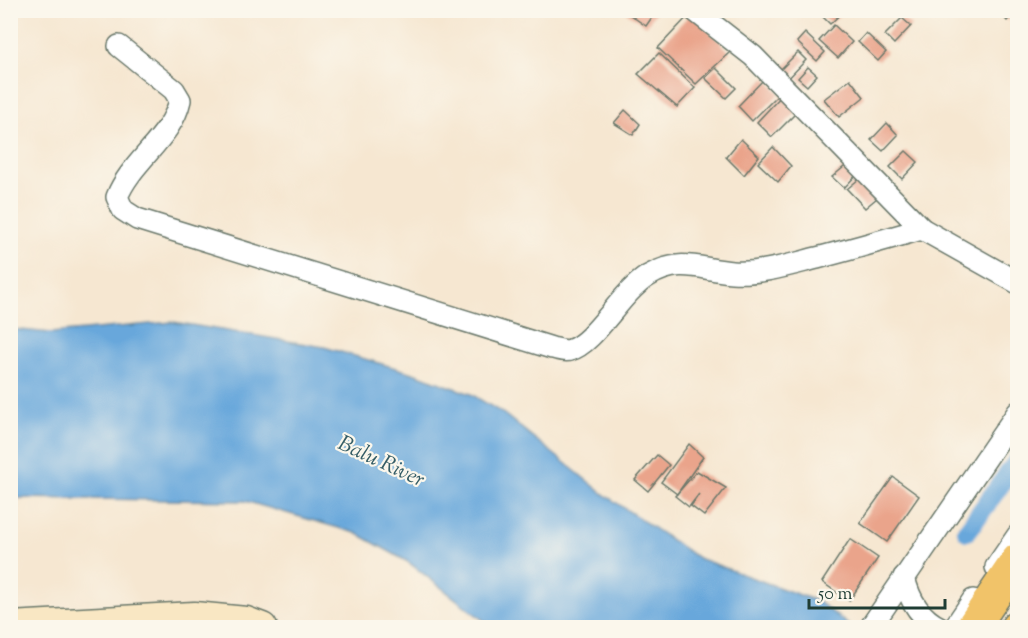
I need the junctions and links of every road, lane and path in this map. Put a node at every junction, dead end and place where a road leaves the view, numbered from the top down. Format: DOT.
graph roads {
  1 [pos="694,10"];
  2 [pos="119,46"];
  3 [pos="922,229"];
  4 [pos="1017,283"];
  5 [pos="1017,412"];
  6 [pos="1017,535"];
  7 [pos="1017,560"];
  8 [pos="902,580"];
  9 [pos="81,625"];
  10 [pos="43,626"];
  11 [pos="10,627"];
  12 [pos="262,627"];
  13 [pos="870,627"];
  14 [pos="941,627"];
  15 [pos="954,627"];
  16 [pos="972,627"];
  1 -- 3 [label="street"];
  2 -- 3 [label="street"];
  3 -- 4 [label="street"];
  5 -- 8 [label="street"];
  6 -- 15 [label="street"];
  7 -- 16 [label="main road"];
  8 -- 13 [label="street"];
  8 -- 14 [label="street"];
  9 -- 10 [label="street"];
  9 -- 12 [label="street"];
  10 -- 11 [label="street"];
}
